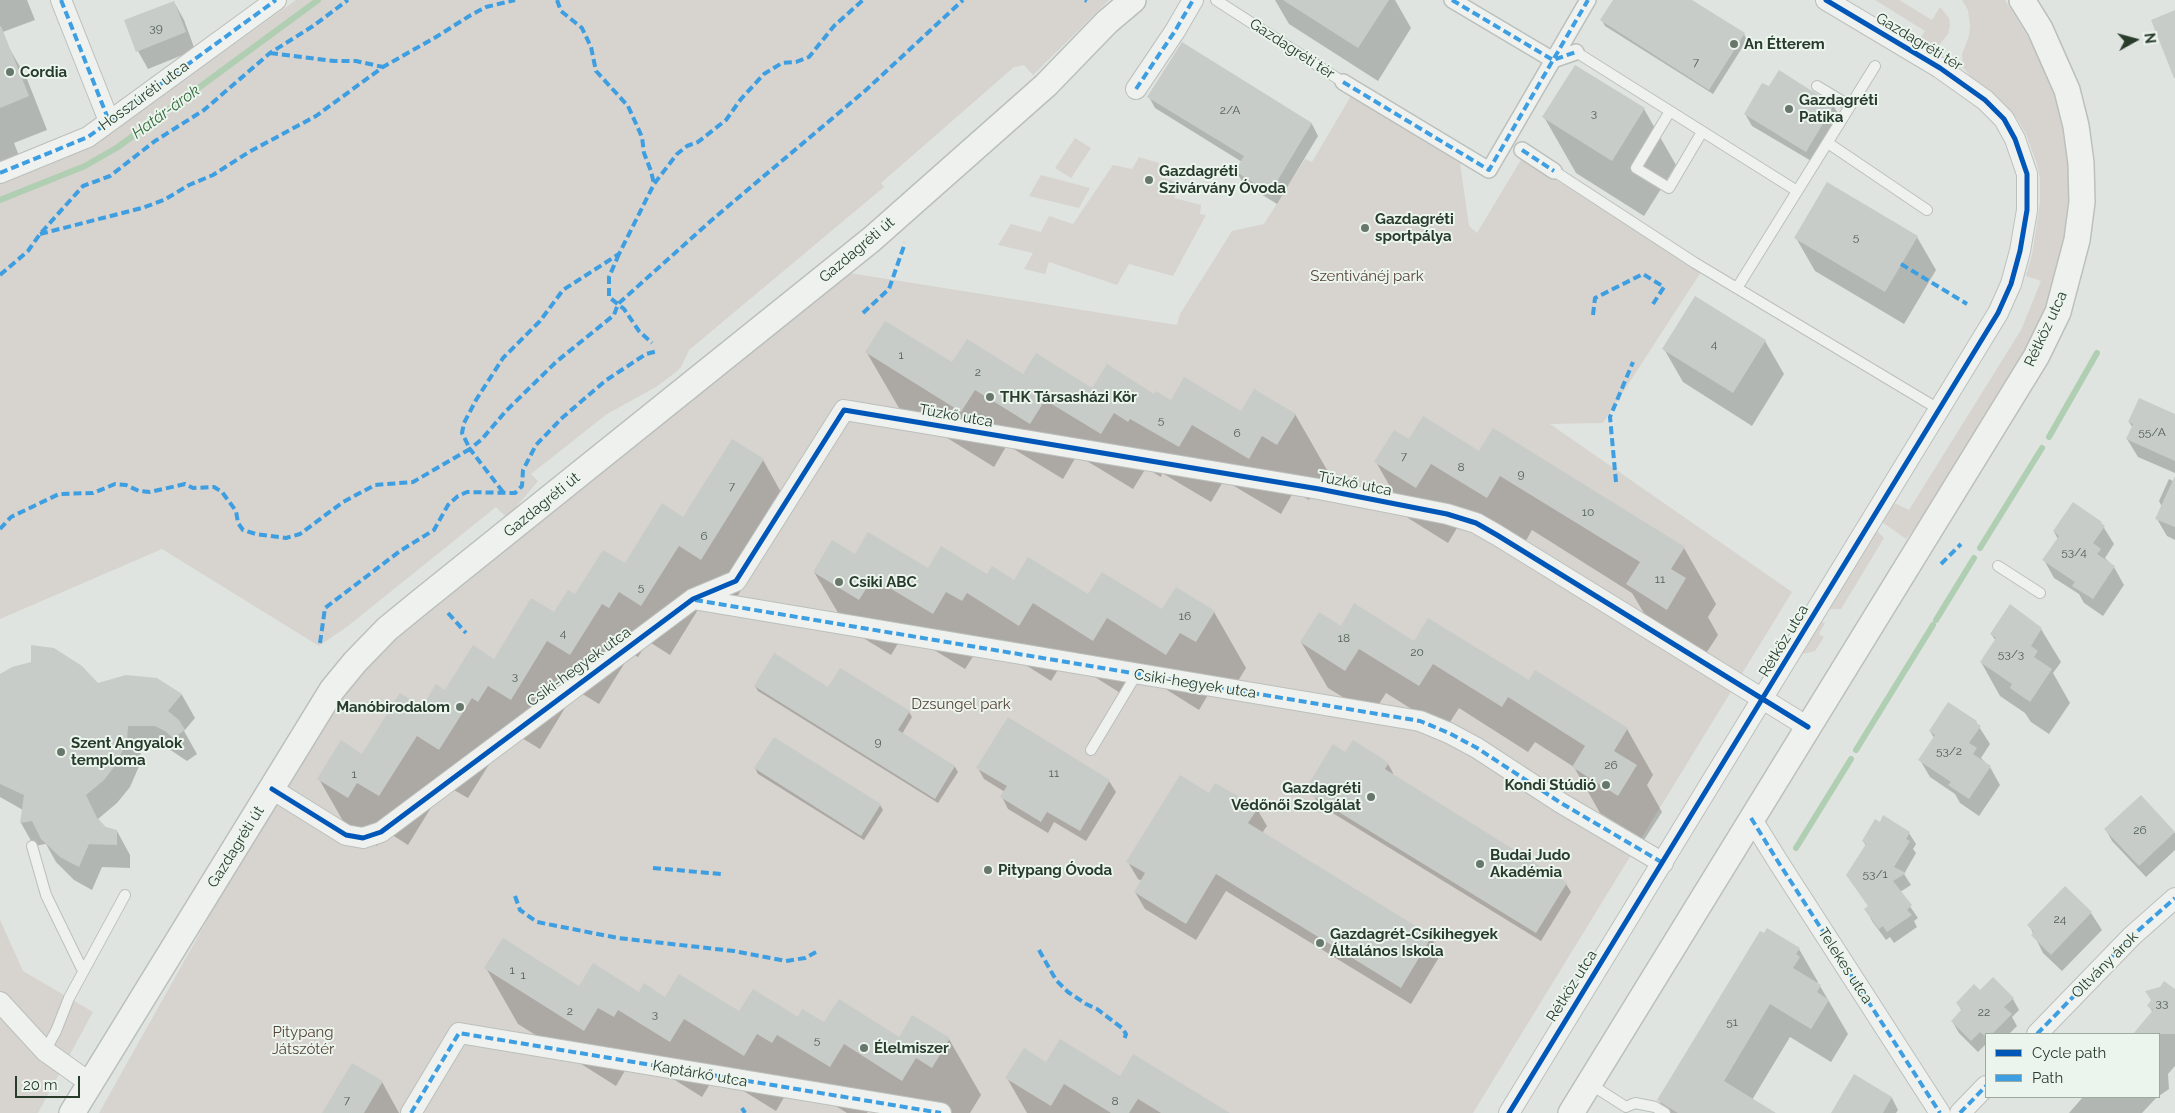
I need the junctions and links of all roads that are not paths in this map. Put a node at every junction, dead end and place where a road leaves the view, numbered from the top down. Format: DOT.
graph roads {
  1 [pos="61,0"];
  2 [pos="276,0"];
  3 [pos="1133,0"];
  4 [pos="1193,0"];
  5 [pos="1216,0"];
  6 [pos="1452,0"];
  7 [pos="1588,0"];
  8 [pos="1826,0"];
  9 [pos="2022,0"];
  10 [pos="1576,52"];
  11 [pos="1553,60"];
  12 [pos="1875,66"];
  13 [pos="1343,82"];
  14 [pos="1817,86"];
  15 [pos="1136,89"];
  16 [pos="1850,106"];
  17 [pos="1670,111"];
  18 [pos="109,120"];
  19 [pos="1702,132"];
  20 [pos="1828,143"];
  21 [pos="1522,150"];
  22 [pos="1554,171"];
  23 [pos="0,173"];
  24 [pos="1797,191"];
  25 [pos="2028,193"];
  26 [pos="1927,210"];
  27 [pos="1737,288"];
  28 [pos="844,410"];
  29 [pos="1940,410"];
  30 [pos="1998,566"];
  31 [pos="2040,593"];
  32 [pos="693,600"];
  33 [pos="1136,674"];
  34 [pos="1763,698"];
  35 [pos="1808,727"];
  36 [pos="1091,750"];
  37 [pos="272,788"];
  38 [pos="1751,818"];
  39 [pos="32,846"];
  40 [pos="1662,863"];
  41 [pos="125,895"];
  42 [pos="2175,898"];
  43 [pos="83,971"];
  44 [pos="0,1002"];
  45 [pos="2038,1033"];
  46 [pos="45,1051"];
  47 [pos="90,1083"];
  48 [pos="1589,1083"];
  49 [pos="1985,1087"];
  50 [pos="1626,1110"];
  51 [pos="72,1113"];
  52 [pos="411,1113"];
  53 [pos="941,1113"];
  54 [pos="1508,1113"];
  55 [pos="1571,1113"];
  56 [pos="1665,1113"];
  57 [pos="1940,1113"];
  58 [pos="1960,1113"];
  1 -- 18 [label="street"];
  2 -- 18 [label="street, Hosszúréti utca"];
  3 -- 37 [label="street, Gazdagréti út"];
  4 -- 15 [label="street"];
  5 -- 13 [label="lane, Gazdagréti tér"];
  6 -- 11 [label="street"];
  7 -- 11 [label="street"];
  8 -- 25 [label="street, Gazdagréti tér"];
  9 -- 35 [label="street, Rétköz utca"];
  10 -- 11 [label="street"];
  10 -- 17 [label="lane"];
  11 -- 13 [label="street"];
  12 -- 16 [label="lane"];
  14 -- 16 [label="lane"];
  16 -- 20 [label="lane"];
  17 -- 19 [label="lane"];
  17 -- 19 [label="lane"];
  18 -- 23 [label="street, Hosszúréti utca"];
  19 -- 24 [label="lane"];
  20 -- 24 [label="lane"];
  20 -- 26 [label="lane"];
  21 -- 22 [label="street"];
  22 -- 27 [label="lane"];
  24 -- 27 [label="lane"];
  25 -- 29 [label="street, Rétköz utca"];
  27 -- 29 [label="lane"];
  28 -- 32 [label="street, Csiki-hegyek utca"];
  28 -- 34 [label="street, Tűzkő utca"];
  29 -- 34 [label="street, Rétköz utca"];
  30 -- 31 [label="lane"];
  32 -- 33 [label="street, Csiki-hegyek utca"];
  32 -- 37 [label="street, Csiki-hegyek utca"];
  33 -- 36 [label="lane"];
  33 -- 40 [label="street, Csiki-hegyek utca"];
  34 -- 35 [label="street, Tűzkő utca"];
  34 -- 40 [label="street, Rétköz utca"];
  35 -- 38 [label="street, Rétköz utca"];
  37 -- 47 [label="street, Gazdagréti út"];
  38 -- 48 [label="street, Rétköz utca"];
  38 -- 57 [label="street, Telekes utca"];
  39 -- 43 [label="lane"];
  40 -- 54 [label="street, Rétköz utca"];
  41 -- 43 [label="lane"];
  42 -- 45 [label="street, Oltvány árok"];
  43 -- 46 [label="lane"];
  44 -- 46 [label="street"];
  46 -- 47 [label="street"];
  47 -- 51 [label="street, Gazdagréti út"];
  48 -- 50 [label="lane"];
  48 -- 55 [label="street, Rétköz utca"];
  49 -- 58 [label="street"];
  50 -- 56 [label="lane"];
  52 -- 53 [label="street, Kaptárkő utca"];
}
